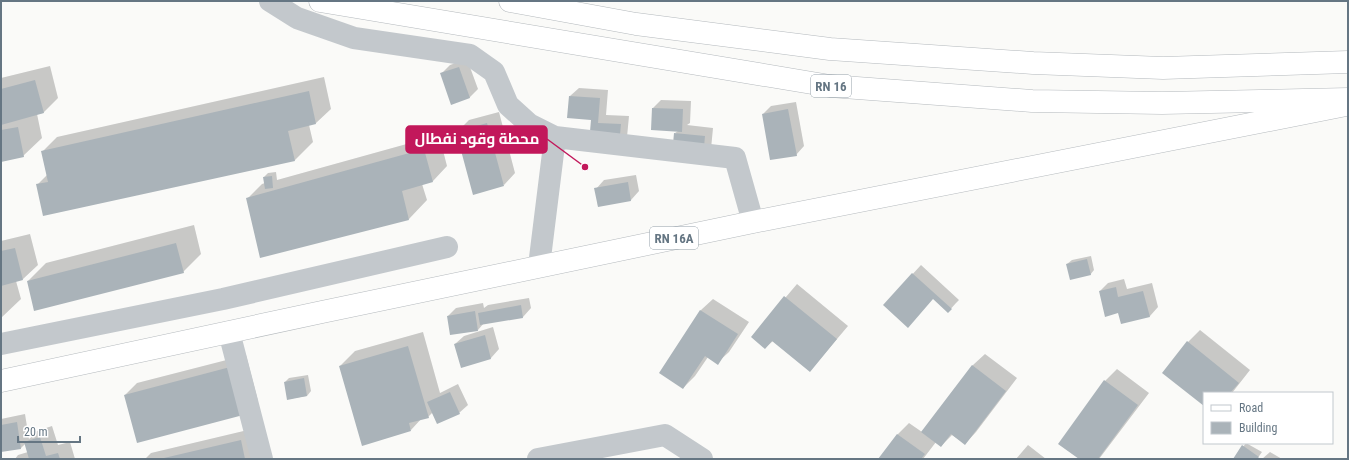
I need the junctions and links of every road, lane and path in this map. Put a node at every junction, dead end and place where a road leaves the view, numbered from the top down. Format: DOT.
graph roads {
  1 [pos="270,1"];
  2 [pos="320,1"];
  3 [pos="510,1"];
  4 [pos="1348,62"];
  5 [pos="1348,99"];
  6 [pos="1348,104"];
  7 [pos="555,137"];
  8 [pos="753,222"];
  9 [pos="447,247"];
  10 [pos="539,266"];
  11 [pos="229,332"];
  12 [pos="1,344"];
  13 [pos="1,381"];
  14 [pos="571,456"];
  15 [pos="262,459"];
  16 [pos="538,459"];
  17 [pos="702,459"];
  1 -- 7 [label="street"];
  2 -- 5 [label="main road, RN 16"];
  3 -- 4 [label="main road"];
  6 -- 8 [label="main road, RN 16A"];
  7 -- 8 [label="street"];
  7 -- 10 [label="street"];
  8 -- 10 [label="main road, RN 16A"];
  9 -- 12 [label="street"];
  10 -- 11 [label="main road, RN 16A"];
  11 -- 13 [label="main road, RN 16A"];
  11 -- 15 [label="street"];
  14 -- 16 [label="street"];
  14 -- 17 [label="street"];
}
